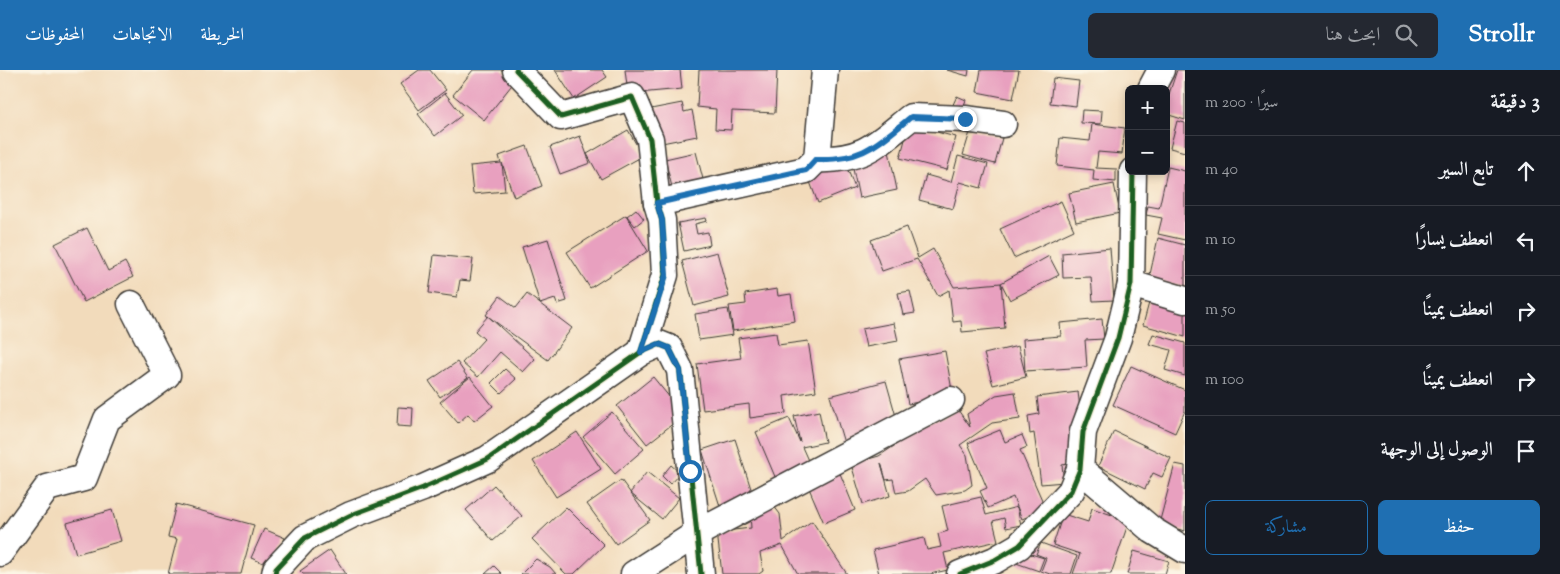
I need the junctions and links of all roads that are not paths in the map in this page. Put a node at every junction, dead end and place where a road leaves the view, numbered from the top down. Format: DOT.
graph roads {
  1 [pos="516,70"];
  2 [pos="824,70"];
  3 [pos="1161,70"];
  4 [pos="1153,85"];
  5 [pos="1003,124"];
  6 [pos="816,159"];
  7 [pos="1132,175"];
  8 [pos="657,203"];
  9 [pos="1131,284"];
  10 [pos="1185,300"];
  11 [pos="131,304"];
  12 [pos="641,352"];
  13 [pos="951,400"];
  14 [pos="1080,469"];
  15 [pos="696,534"];
  16 [pos="1185,550"];
  17 [pos="0,553"];
  18 [pos="994,567"];
  19 [pos="275,574"];
  20 [pos="634,574"];
  21 [pos="700,574"];
  22 [pos="960,574"];
  1 -- 8 [label="street"];
  2 -- 6 [label="street"];
  3 -- 4 [label="street"];
  5 -- 6 [label="street"];
  6 -- 8 [label="street"];
  7 -- 9 [label="street"];
  8 -- 12 [label="street"];
  9 -- 10 [label="street"];
  9 -- 14 [label="street"];
  11 -- 17 [label="street"];
  12 -- 15 [label="street"];
  12 -- 19 [label="street"];
  13 -- 15 [label="street"];
  14 -- 16 [label="street"];
  14 -- 18 [label="street"];
  15 -- 20 [label="street"];
  15 -- 21 [label="street"];
  18 -- 22 [label="street"];
}
